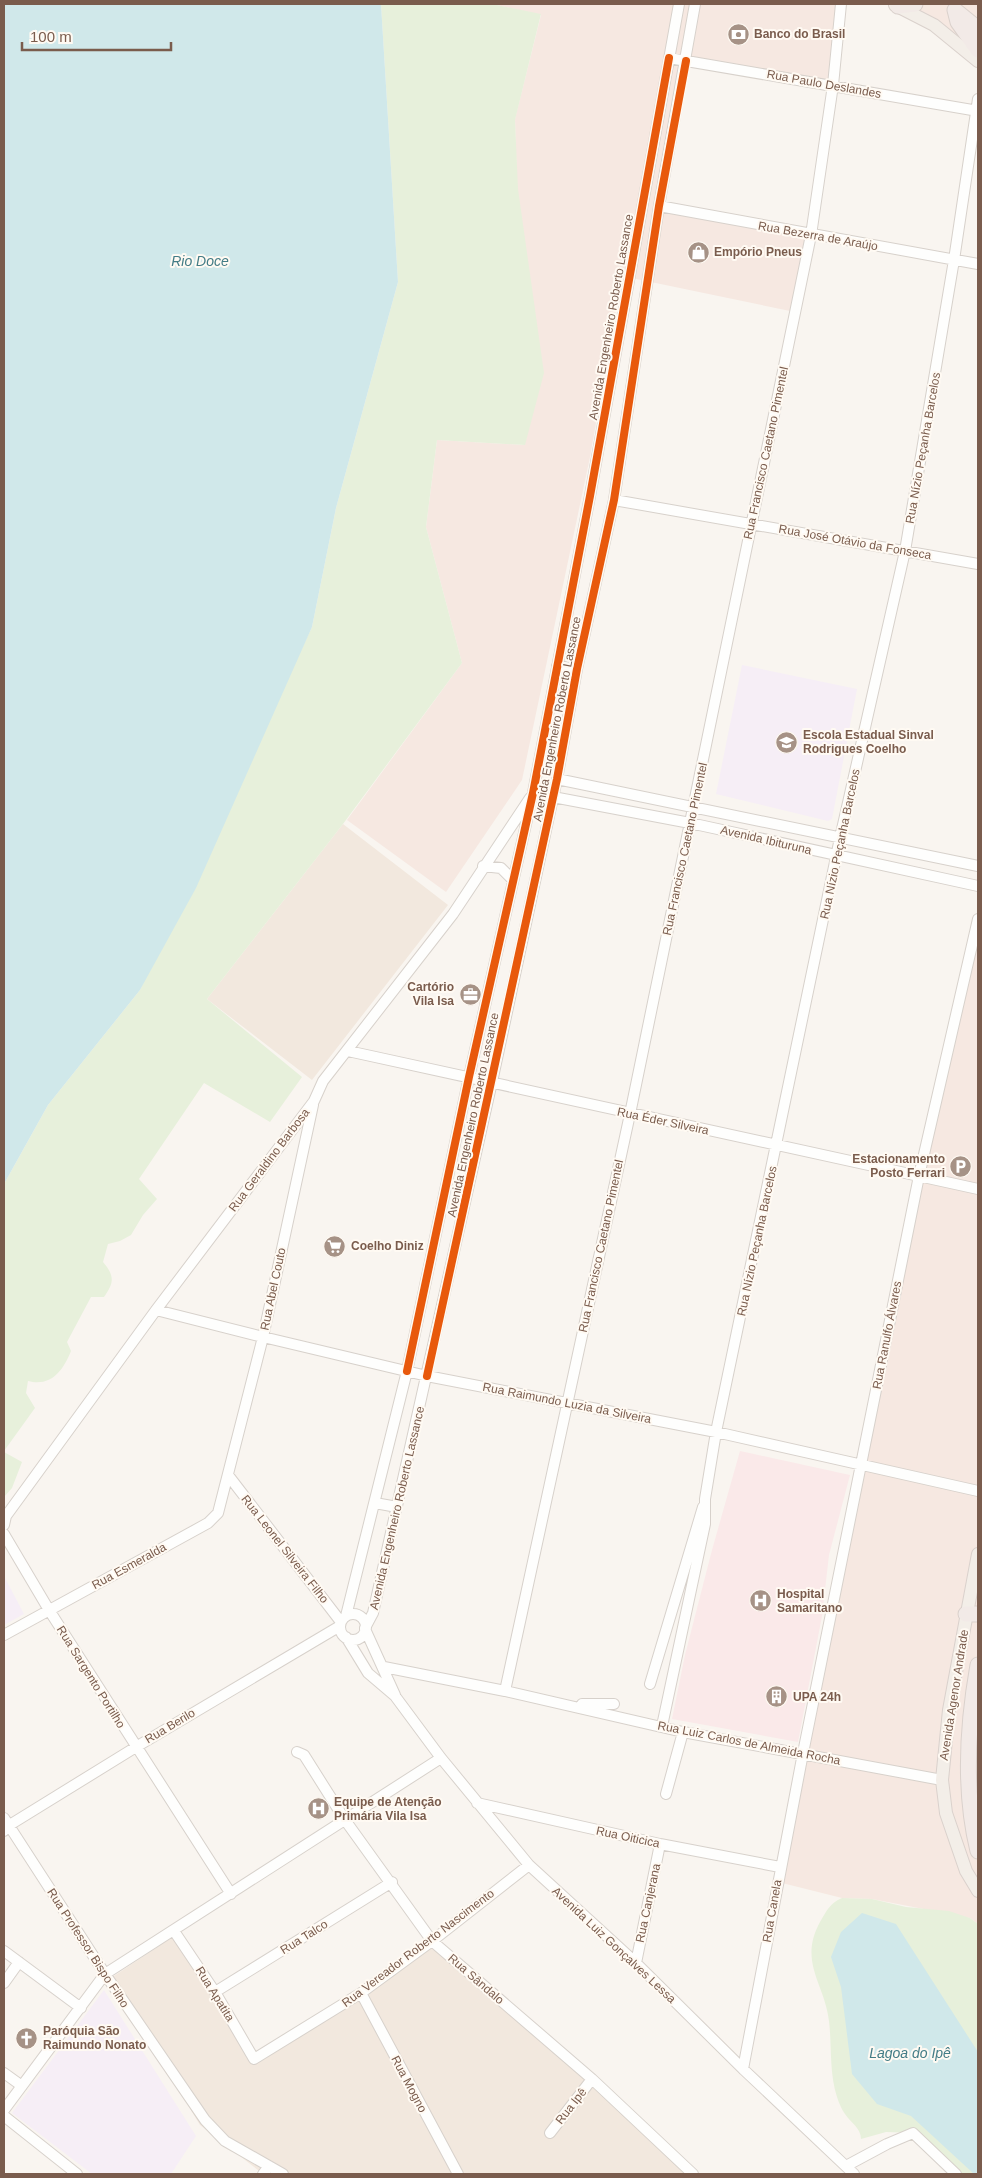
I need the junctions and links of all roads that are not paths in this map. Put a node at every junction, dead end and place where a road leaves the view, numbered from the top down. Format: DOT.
graph roads {
  1 [pos="679,4"];
  2 [pos="695,4"];
  3 [pos="841,4"];
  4 [pos="915,4"];
  5 [pos="896,5"];
  6 [pos="951,7"];
  7 [pos="978,18"];
  8 [pos="978,29"];
  9 [pos="978,50"];
  10 [pos="669,58"];
  11 [pos="978,60"];
  12 [pos="686,61"];
  13 [pos="833,85"];
  14 [pos="978,99"];
  15 [pos="977,111"];
  16 [pos="659,206"];
  17 [pos="811,235"];
  18 [pos="954,260"];
  19 [pos="978,264"];
  20 [pos="614,500"];
  21 [pos="751,524"];
  22 [pos="905,552"];
  23 [pos="978,564"];
  24 [pos="557,666"];
  25 [pos="577,669"];
  26 [pos="557,779"];
  27 [pos="533,793"];
  28 [pos="553,797"];
  29 [pos="694,807"];
  30 [pos="690,823"];
  31 [pos="840,838"];
  32 [pos="837,856"];
  33 [pos="483,866"];
  34 [pos="978,866"];
  35 [pos="512,879"];
  36 [pos="978,886"];
  37 [pos="978,919"];
  38 [pos="348,1052"];
  39 [pos="469,1077"];
  40 [pos="492,1082"];
  41 [pos="314,1101"];
  42 [pos="630,1114"];
  43 [pos="777,1146"];
  44 [pos="919,1176"];
  45 [pos="978,1189"];
  46 [pos="156,1310"];
  47 [pos="263,1337"];
  48 [pos="407,1371"];
  49 [pos="427,1376"];
  50 [pos="567,1403"];
  51 [pos="716,1432"];
  52 [pos="861,1466"];
  53 [pos="228,1475"];
  54 [pos="978,1491"];
  55 [pos="705,1499"];
  56 [pos="375,1503"];
  57 [pos="397,1507"];
  58 [pos="4,1525"];
  59 [pos="4,1534"];
  60 [pos="978,1554"];
  61 [pos="49,1610"];
  62 [pos="972,1614"];
  63 [pos="343,1621"];
  64 [pos="365,1628"];
  65 [pos="4,1635"];
  66 [pos="346,1637"];
  67 [pos="978,1665"];
  68 [pos="384,1667"];
  69 [pos="650,1684"];
  70 [pos="505,1691"];
  71 [pos="395,1696"];
  72 [pos="975,1701"];
  73 [pos="556,1702"];
  74 [pos="614,1704"];
  75 [pos="662,1726"];
  76 [pos="683,1732"];
  77 [pos="136,1747"];
  78 [pos="297,1752"];
  79 [pos="802,1753"];
  80 [pos="441,1758"];
  81 [pos="942,1780"];
  82 [pos="666,1794"];
  83 [pos="477,1804"];
  84 [pos="345,1820"];
  85 [pos="5,1825"];
  86 [pos="660,1844"];
  87 [pos="978,1851"];
  88 [pos="529,1865"];
  89 [pos="780,1867"];
  90 [pos="392,1882"];
  91 [pos="978,1891"];
  92 [pos="231,1894"];
  93 [pos="174,1931"];
  94 [pos="432,1941"];
  95 [pos="4,1951"];
  96 [pos="19,1962"];
  97 [pos="636,1962"];
  98 [pos="105,1974"];
  99 [pos="4,1983"];
  100 [pos="215,1992"];
  101 [pos="361,1993"];
  102 [pos="81,2008"];
  103 [pos="254,2059"];
  104 [pos="743,2069"];
  105 [pos="4,2073"];
  106 [pos="592,2079"];
  107 [pos="22,2086"];
  108 [pos="4,2110"];
  109 [pos="4,2116"];
  110 [pos="550,2134"];
  111 [pos="846,2166"];
  112 [pos="266,2170"];
  113 [pos="78,2174"];
  114 [pos="283,2174"];
  115 [pos="458,2174"];
  116 [pos="693,2174"];
  117 [pos="854,2174"];
  118 [pos="956,2174"];
  1 -- 10 [label="street, Avenida Engenheiro Roberto Lassance"];
  2 -- 12 [label="street, Avenida Engenheiro Roberto Lassance"];
  3 -- 13 [label="street, Rua Francisco Caetano Pimentel"];
  4 -- 5 [label="highway"];
  5 -- 11 [label="main road"];
  6 -- 7 [label="highway"];
  6 -- 8 [label="highway"];
  6 -- 9 [label="highway"];
  10 -- 12 [label="street, Rua Paulo Deslandes"];
  10 -- 24 [label="street, Avenida Engenheiro Roberto Lassance"];
  12 -- 13 [label="street, Rua Paulo Deslandes"];
  12 -- 16 [label="street, Avenida Engenheiro Roberto Lassance"];
  13 -- 15 [label="street, Rua Paulo Deslandes"];
  13 -- 17 [label="street, Rua Francisco Caetano Pimentel"];
  14 -- 15 [label="street, Rua Nízio Peçanha Barcelos"];
  15 -- 18 [label="street, Rua Nízio Peçanha Barcelos"];
  16 -- 17 [label="street, Rua Bezerra de Araújo"];
  16 -- 20 [label="street, Avenida Engenheiro Roberto Lassance"];
  17 -- 18 [label="street, Rua Bezerra de Araújo"];
  17 -- 21 [label="street, Rua Francisco Caetano Pimentel"];
  18 -- 19 [label="street, Rua Bezerra de Araújo"];
  18 -- 22 [label="street, Rua Nízio Peçanha Barcelos"];
  20 -- 21 [label="street, Rua José Otávio da Fonseca"];
  20 -- 25 [label="street, Avenida Engenheiro Roberto Lassance"];
  21 -- 22 [label="street, Rua José Otávio da Fonseca"];
  21 -- 29 [label="street, Rua Francisco Caetano Pimentel"];
  22 -- 23 [label="street, Rua José Otávio da Fonseca"];
  22 -- 31 [label="street, Rua Nízio Peçanha Barcelos"];
  24 -- 25 [label="street"];
  24 -- 27 [label="street, Avenida Engenheiro Roberto Lassance"];
  25 -- 26 [label="street, Avenida Engenheiro Roberto Lassance"];
  26 -- 28 [label="street, Avenida Engenheiro Roberto Lassance"];
  26 -- 29 [label="street, Avenida Ibituruna"];
  27 -- 33 [label="street, Rua Geraldino Barbosa"];
  27 -- 35 [label="street, Avenida Engenheiro Roberto Lassance"];
  28 -- 30 [label="street, Avenida Ibituruna"];
  28 -- 40 [label="street, Avenida Engenheiro Roberto Lassance"];
  29 -- 30 [label="street, Rua Francisco Caetano Pimentel"];
  29 -- 31 [label="street, Avenida Ibituruna"];
  30 -- 32 [label="street, Avenida Ibituruna"];
  30 -- 42 [label="street, Rua Francisco Caetano Pimentel"];
  31 -- 32 [label="street, Rua Nízio Peçanha Barcelos"];
  31 -- 34 [label="street, Avenida Ibituruna"];
  32 -- 36 [label="street, Avenida Ibituruna"];
  32 -- 43 [label="street, Rua Nízio Peçanha Barcelos"];
  33 -- 35 [label="street"];
  33 -- 38 [label="street, Rua Geraldino Barbosa"];
  35 -- 39 [label="street, Avenida Engenheiro Roberto Lassance"];
  37 -- 44 [label="street, Rua Ranulfo Álvares"];
  38 -- 39 [label="street, Rua Éder Silveira"];
  38 -- 41 [label="street, Rua Geraldino Barbosa"];
  39 -- 40 [label="street, Rua Éder Silveira"];
  39 -- 48 [label="street, Avenida Engenheiro Roberto Lassance"];
  40 -- 42 [label="street, Rua Éder Silveira"];
  40 -- 49 [label="street, Avenida Engenheiro Roberto Lassance"];
  41 -- 46 [label="street, Rua Geraldino Barbosa"];
  41 -- 47 [label="street, Rua Abel Couto"];
  42 -- 43 [label="street, Rua Éder Silveira"];
  42 -- 50 [label="street, Rua Francisco Caetano Pimentel"];
  43 -- 44 [label="street, Rua Éder Silveira"];
  43 -- 51 [label="street, Rua Nízio Peçanha Barcelos"];
  44 -- 45 [label="street, Rua Éder Silveira"];
  44 -- 52 [label="street, Rua Ranulfo Álvares"];
  46 -- 47 [label="street, Rua Raimundo Luzia da Silveira"];
  46 -- 58 [label="street, Rua Geraldino Barbosa"];
  47 -- 48 [label="street, Rua Raimundo Luzia da Silveira"];
  47 -- 53 [label="street, Rua Abel Couto"];
  48 -- 49 [label="street, Rua Raimundo Luzia da Silveira"];
  48 -- 56 [label="street, Avenida Engenheiro Roberto Lassance"];
  49 -- 50 [label="street, Rua Raimundo Luzia da Silveira"];
  49 -- 57 [label="street, Avenida Engenheiro Roberto Lassance"];
  50 -- 51 [label="street, Rua Raimundo Luzia da Silveira"];
  50 -- 70 [label="street, Rua Francisco Caetano Pimentel"];
  51 -- 52 [label="street, Rua Raimundo Luzia da Silveira"];
  51 -- 55 [label="street, Rua Nízio Peçanha Barcelos"];
  52 -- 54 [label="street, Rua Raimundo Luzia da Silveira"];
  52 -- 79 [label="street, Rua Ranulfo Álvares"];
  53 -- 61 [label="street, Rua Esmeralda"];
  53 -- 63 [label="street, Rua Leonel Silveira Filho"];
  55 -- 69 [label="street, Rua Nízio Peçanha Barcelos"];
  55 -- 75 [label="street, Rua Nízio Peçanha Barcelos"];
  56 -- 57 [label="street"];
  56 -- 63 [label="street, Avenida Engenheiro Roberto Lassance"];
  57 -- 64 [label="street, Avenida Engenheiro Roberto Lassance"];
  59 -- 61 [label="street, Rua Sargento Portilho"];
  60 -- 62 [label="main road, Avenida Agenor Andrade"];
  61 -- 65 [label="street, Rua Esmeralda"];
  61 -- 77 [label="street, Rua Sargento Portilho"];
  62 -- 81 [label="main road, Avenida Agenor Andrade"];
  63 -- 64 [label="street"];
  63 -- 66 [label="street"];
  63 -- 77 [label="street, Rua Berilo"];
  64 -- 66 [label="street"];
  64 -- 68 [label="street, Avenida Luiz Gonçalves Lessa"];
  66 -- 71 [label="street, Avenida Luiz Gonçalves Lessa"];
  67 -- 72 [label="highway"];
  68 -- 70 [label="street, Rua Luiz Carlos de Almeida Rocha"];
  68 -- 71 [label="street, Avenida Luiz Gonçalves Lessa"];
  70 -- 73 [label="street, Rua Luiz Carlos de Almeida Rocha"];
  71 -- 80 [label="street, Avenida Luiz Gonçalves Lessa"];
  72 -- 87 [label="highway"];
  73 -- 74 [label="street, Rua Luiz Carlos de Almeida Rocha"];
  73 -- 75 [label="street, Rua Luiz Carlos de Almeida Rocha"];
  75 -- 76 [label="street, Rua Luiz Carlos de Almeida Rocha"];
  76 -- 79 [label="street, Rua Luiz Carlos de Almeida Rocha"];
  76 -- 82 [label="street"];
  77 -- 85 [label="street, Rua Berilo"];
  77 -- 92 [label="street, Rua Sargento Portilho"];
  78 -- 84 [label="street, Rua Sândalo"];
  79 -- 81 [label="street, Rua Luiz Carlos de Almeida Rocha"];
  79 -- 89 [label="street, Rua Canela"];
  80 -- 83 [label="street, Avenida Luiz Gonçalves Lessa"];
  80 -- 84 [label="street"];
  81 -- 91 [label="main road, Avenida Agenor Andrade"];
  83 -- 86 [label="street, Rua Oiticica"];
  83 -- 88 [label="street, Avenida Luiz Gonçalves Lessa"];
  84 -- 90 [label="street, Rua Sândalo"];
  84 -- 92 [label="street"];
  85 -- 98 [label="street, Rua Professor Bispo Filho"];
  86 -- 89 [label="street, Rua Oiticica"];
  86 -- 97 [label="street, Rua Canjerana"];
  88 -- 94 [label="street, Rua Vereador Roberto Nascimento"];
  88 -- 97 [label="street, Avenida Luiz Gonçalves Lessa"];
  89 -- 104 [label="street, Rua Canela"];
  90 -- 94 [label="street, Rua Sândalo"];
  90 -- 100 [label="street, Rua Talco"];
  92 -- 93 [label="street"];
  93 -- 98 [label="street"];
  93 -- 100 [label="street, Rua Apatita"];
  94 -- 101 [label="street, Rua Vereador Roberto Nascimento"];
  94 -- 106 [label="street, Rua Sândalo"];
  95 -- 96 [label="street"];
  96 -- 99 [label="street"];
  96 -- 102 [label="street"];
  97 -- 104 [label="street, Avenida Luiz Gonçalves Lessa"];
  98 -- 102 [label="street"];
  98 -- 112 [label="street, Rua Professor Bispo Filho"];
  100 -- 103 [label="street, Rua Apatita"];
  101 -- 103 [label="street, Rua Vereador Roberto Nascimento"];
  101 -- 115 [label="street, Rua Mogno"];
  102 -- 107 [label="street"];
  104 -- 111 [label="street, Avenida Luiz Gonçalves Lessa"];
  105 -- 107 [label="street"];
  106 -- 110 [label="street, Rua Ipê"];
  106 -- 116 [label="street, Rua Sândalo"];
  107 -- 108 [label="street"];
  109 -- 113 [label="street"];
  111 -- 117 [label="street, Avenida Luiz Gonçalves Lessa"];
  111 -- 118 [label="street"];
  112 -- 114 [label="street, Rua Professor Bispo Filho"];
}
